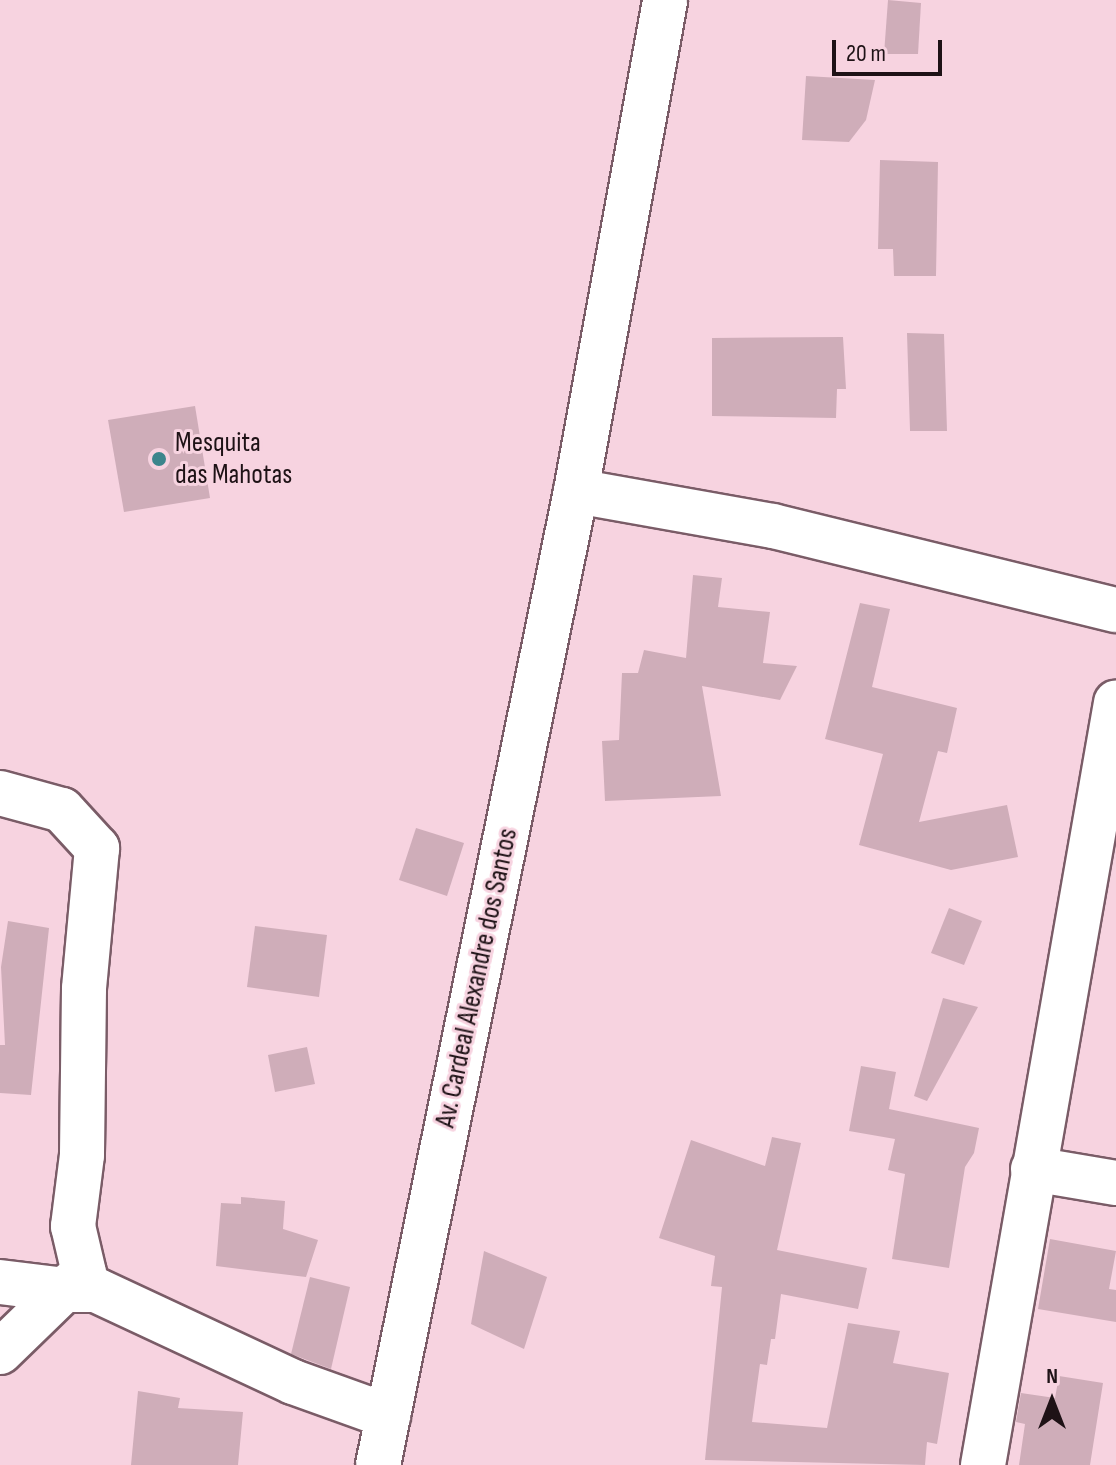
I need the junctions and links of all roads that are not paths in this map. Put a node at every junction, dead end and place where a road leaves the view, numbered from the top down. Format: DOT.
graph roads {
  1 [pos="665,0"];
  2 [pos="576,491"];
  3 [pos="1116,610"];
  4 [pos="1116,703"];
  5 [pos="0,793"];
  6 [pos="1033,1169"];
  7 [pos="1116,1183"];
  8 [pos="0,1282"];
  9 [pos="64,1290"];
  10 [pos="0,1352"];
  11 [pos="388,1416"];
  12 [pos="378,1465"];
  13 [pos="983,1465"];
  1 -- 2 [label="street, Av. Cardeal Alexandre dos Santos"];
  2 -- 3 [label="street"];
  2 -- 11 [label="street, Av. Cardeal Alexandre dos Santos"];
  4 -- 6 [label="street"];
  5 -- 9 [label="street"];
  6 -- 7 [label="street"];
  6 -- 13 [label="street"];
  8 -- 9 [label="street"];
  9 -- 10 [label="street"];
  9 -- 11 [label="street"];
  11 -- 12 [label="street, Av. Cardeal Alexandre dos Santos"];
}
